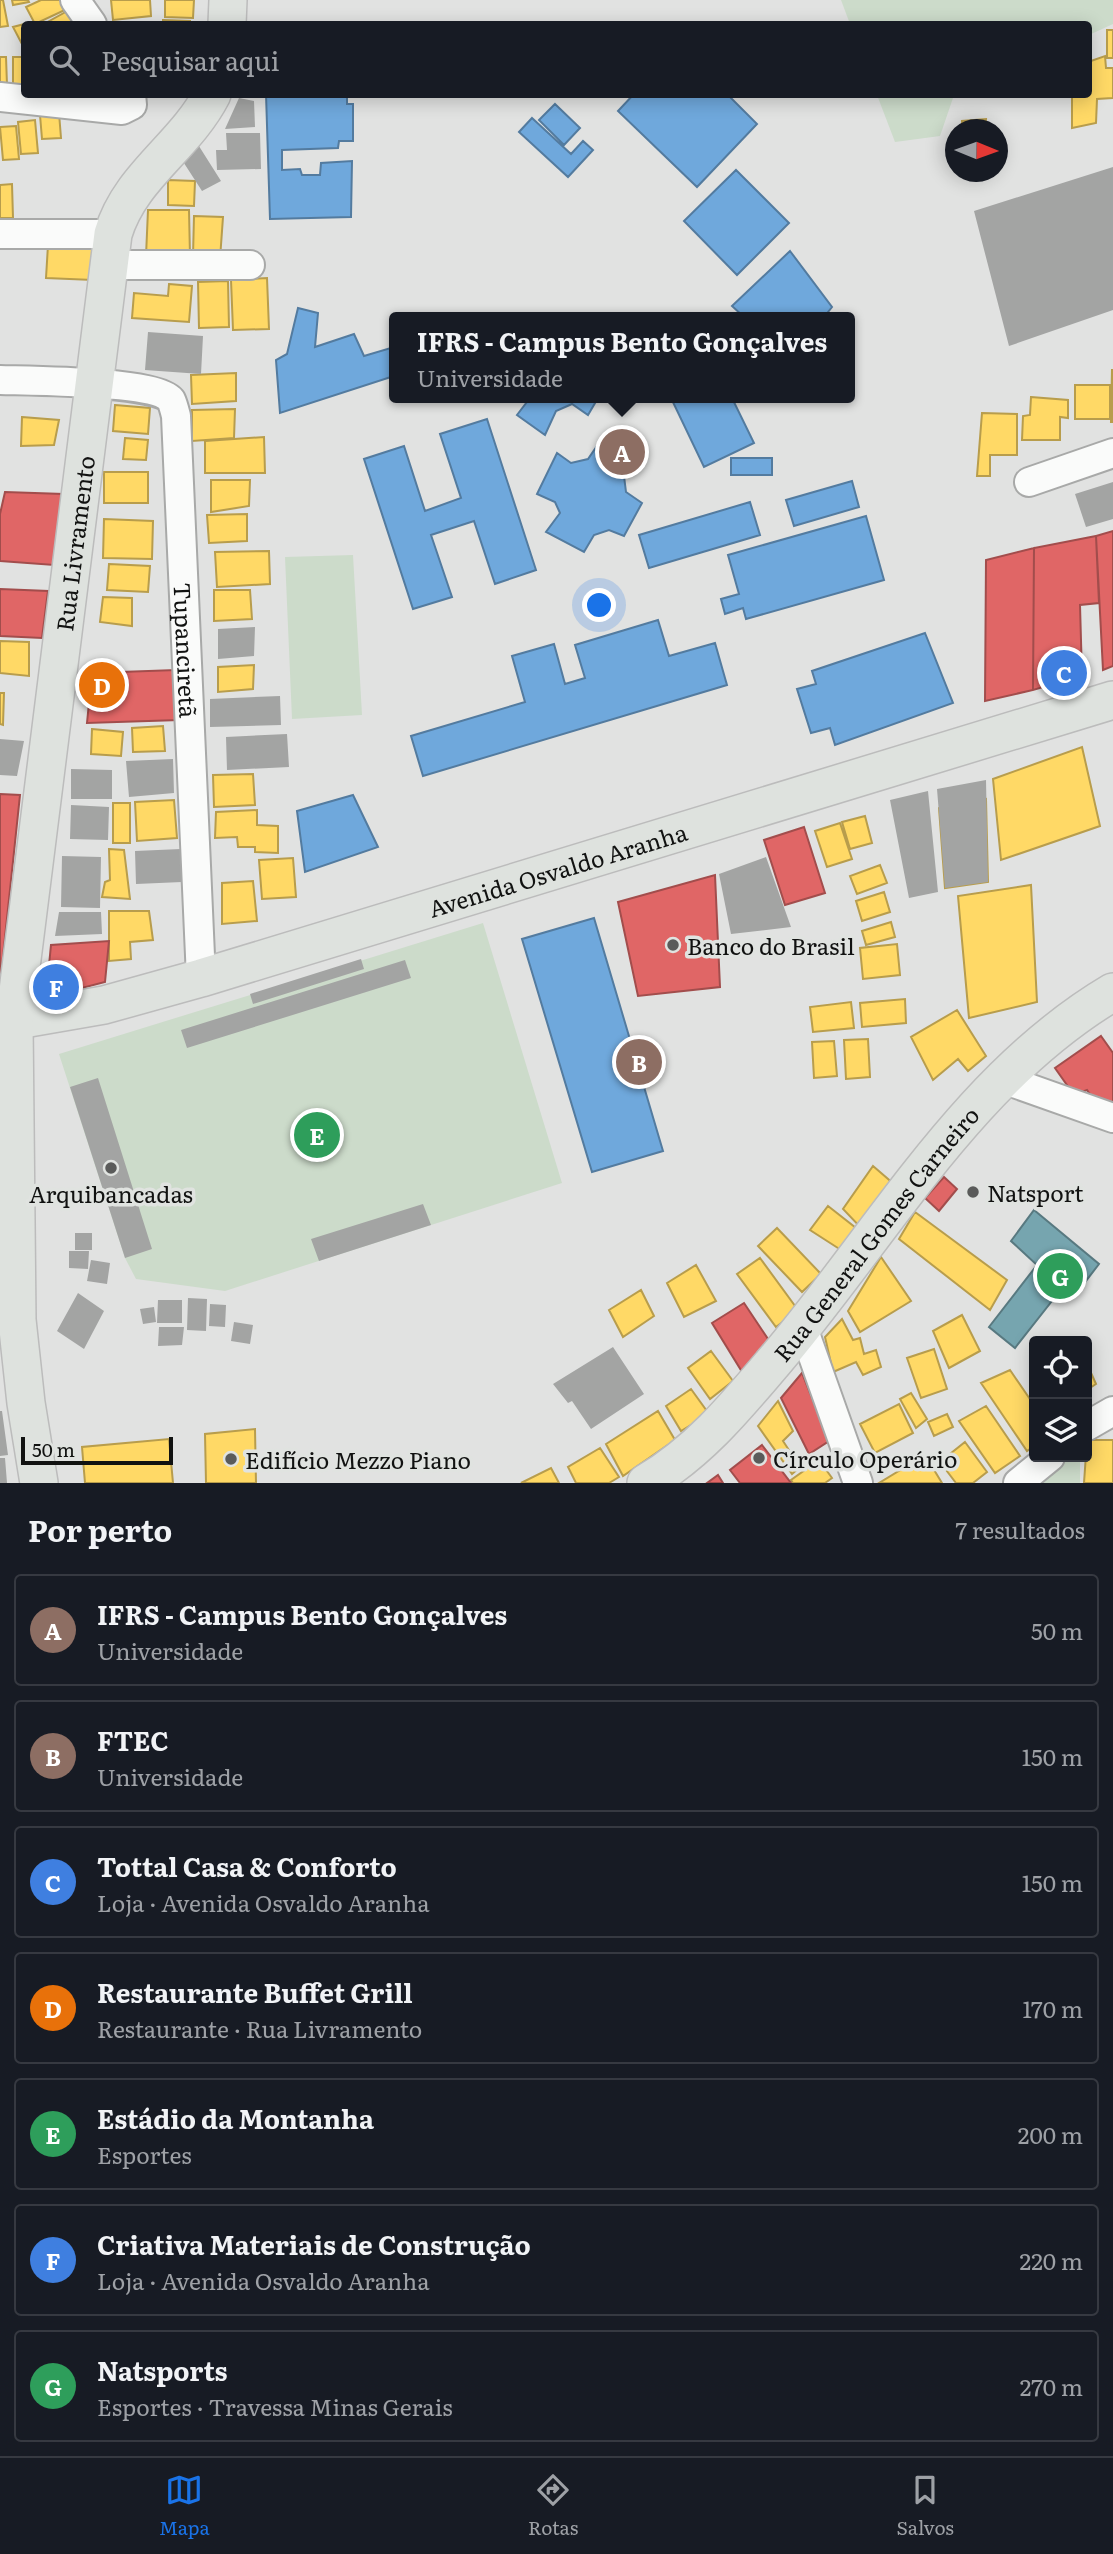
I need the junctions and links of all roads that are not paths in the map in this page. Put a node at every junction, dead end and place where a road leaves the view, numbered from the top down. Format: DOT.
graph roads {
  1 [pos="75,0"];
  2 [pos="228,0"];
  3 [pos="90,21"];
  4 [pos="227,21"];
  5 [pos="0,97"];
  6 [pos="131,98"];
  7 [pos="209,98"];
  8 [pos="0,234"];
  9 [pos="111,250"];
  10 [pos="250,265"];
  11 [pos="0,380"];
  12 [pos="95,383"];
  13 [pos="1113,453"];
  14 [pos="1029,482"];
  15 [pos="1113,700"];
  16 [pos="201,978"];
  17 [pos="1113,992"];
  18 [pos="7,1023"];
  19 [pos="1000,1079"];
  20 [pos="1113,1118"];
  21 [pos="803,1328"];
  22 [pos="1113,1411"];
  23 [pos="1092,1423"];
  24 [pos="1043,1462"];
  25 [pos="39,1483"];
  26 [pos="646,1483"];
  27 [pos="858,1483"];
  28 [pos="1018,1483"];
  1 -- 3 [label="street"];
  2 -- 4 [label="main road"];
  5 -- 6 [label="street"];
  7 -- 9 [label="main road, Rua Livramento"];
  8 -- 9 [label="street"];
  9 -- 10 [label="street"];
  9 -- 12 [label="main road, Rua Livramento"];
  11 -- 12 [label="street, Tupanciretã"];
  12 -- 16 [label="street, Tupanciretã"];
  12 -- 18 [label="main road, Rua Livramento"];
  13 -- 14 [label="street"];
  15 -- 16 [label="main road, Avenida Osvaldo Aranha"];
  16 -- 18 [label="main road, Avenida Osvaldo Aranha"];
  17 -- 19 [label="main road, Rua General Gomes Carneiro"];
  18 -- 25 [label="main road, Rua Livramento"];
  19 -- 20 [label="street"];
  19 -- 21 [label="main road, Rua General Gomes Carneiro"];
  21 -- 26 [label="main road, Rua General Gomes Carneiro"];
  21 -- 27 [label="street"];
  22 -- 23 [label="street"];
  24 -- 28 [label="street"];
}
